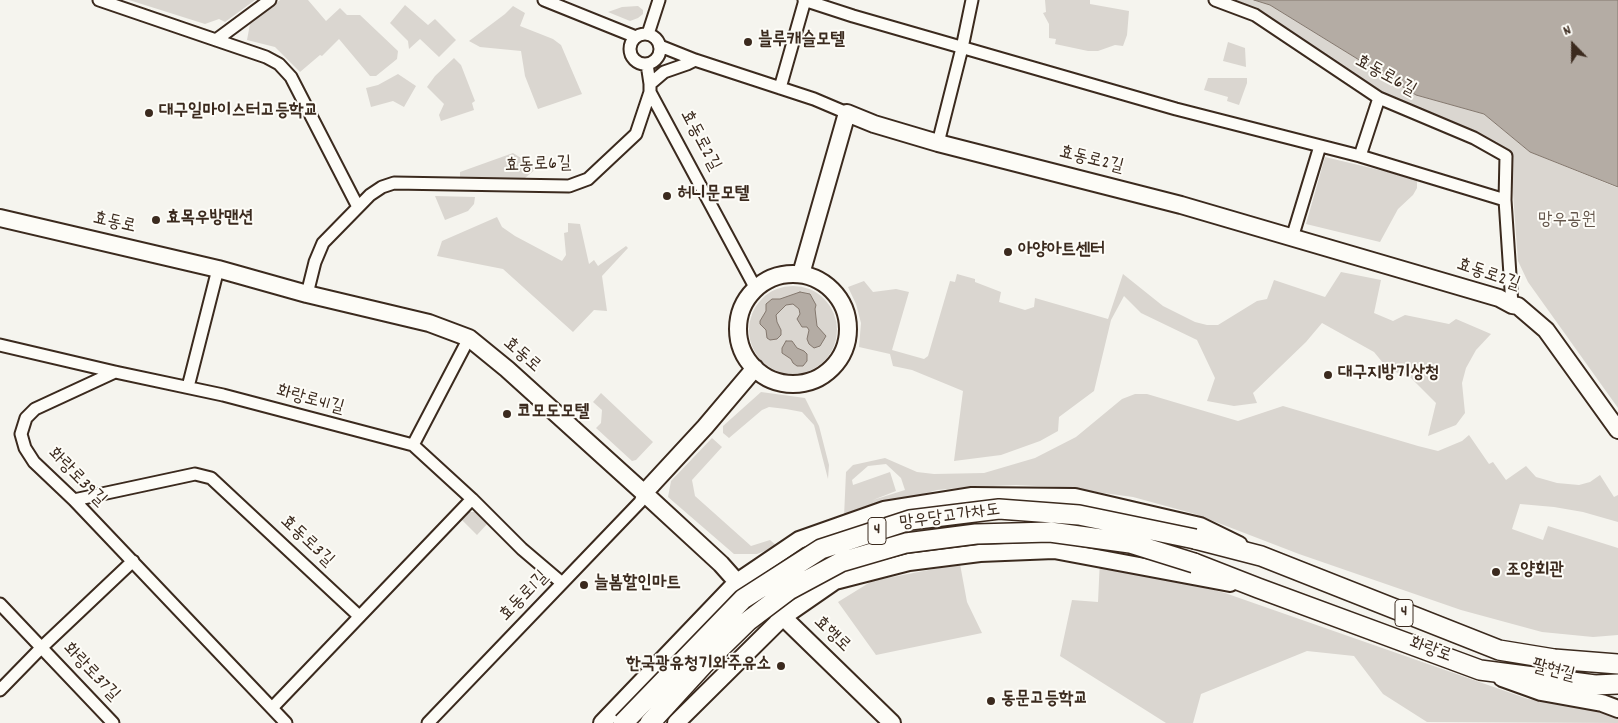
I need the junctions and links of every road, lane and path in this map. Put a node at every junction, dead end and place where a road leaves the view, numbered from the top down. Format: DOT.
graph roads {
  1 [pos="99,0"];
  2 [pos="270,0"];
  3 [pos="544,0"];
  4 [pos="659,0"];
  5 [pos="805,0"];
  6 [pos="972,0"];
  7 [pos="1215,0"];
  8 [pos="642,36"];
  9 [pos="216,40"];
  10 [pos="660,46"];
  11 [pos="962,48"];
  12 [pos="695,60"];
  13 [pos="647,64"];
  14 [pos="650,88"];
  15 [pos="780,88"];
  16 [pos="1379,98"];
  17 [pos="847,113"];
  18 [pos="938,143"];
  19 [pos="1320,146"];
  20 [pos="1360,156"];
  21 [pos="1505,200"];
  22 [pos="358,208"];
  23 [pos="0,218"];
  24 [pos="1292,238"];
  25 [pos="218,269"];
  26 [pos="801,274"];
  27 [pos="756,289"];
  28 [pos="307,294"];
  29 [pos="1512,305"];
  30 [pos="469,338"];
  31 [pos="0,345"];
  32 [pos="755,368"];
  33 [pos="115,372"];
  34 [pos="188,387"];
  35 [pos="1618,430"];
  36 [pos="414,445"];
  37 [pos="644,493"];
  38 [pos="472,499"];
  39 [pos="74,500"];
  40 [pos="1195,539"];
  41 [pos="1261,556"];
  42 [pos="133,561"];
  43 [pos="1194,562"];
  44 [pos="738,582"];
  45 [pos="562,583"];
  46 [pos="1258,588"];
  47 [pos="0,604"];
  48 [pos="359,616"];
  49 [pos="783,617"];
  50 [pos="41,648"];
  51 [pos="1618,664"];
  52 [pos="1480,670"];
  53 [pos="1618,684"];
  54 [pos="0,690"];
  55 [pos="272,708"];
  56 [pos="1618,709"];
  57 [pos="432,719"];
  58 [pos="113,723"];
  59 [pos="286,723"];
  60 [pos="445,723"];
  61 [pos="602,723"];
  62 [pos="623,723"];
  63 [pos="650,723"];
  64 [pos="676,723"];
  65 [pos="892,723"];
  1 -- 9 [label="street"];
  2 -- 9 [label="street"];
  3 -- 8 [label="street"];
  4 -- 8 [label="street"];
  5 -- 11 [label="street"];
  5 -- 15 [label="street"];
  6 -- 11 [label="street"];
  7 -- 16 [label="street, 효동로6길"];
  8 -- 10 [label="street"];
  8 -- 13 [label="street"];
  9 -- 22 [label="street"];
  10 -- 12 [label="street"];
  10 -- 13 [label="street"];
  11 -- 18 [label="street"];
  11 -- 19 [label="street"];
  12 -- 14 [label="street"];
  12 -- 15 [label="street"];
  13 -- 14 [label="street, 효동로6길"];
  14 -- 22 [label="street, 효동로6길"];
  14 -- 27 [label="street, 효동로2길"];
  15 -- 17 [label="street"];
  16 -- 20 [label="street"];
  16 -- 21 [label="street, 효동로6길"];
  17 -- 18 [label="main road, 효동로2길"];
  17 -- 26 [label="main road"];
  18 -- 24 [label="main road, 효동로2길"];
  19 -- 20 [label="street"];
  19 -- 24 [label="street"];
  20 -- 21 [label="street"];
  21 -- 29 [label="street, 효동로6길"];
  22 -- 28 [label="street, 효동로6길"];
  23 -- 25 [label="main road, 효동로"];
  24 -- 29 [label="main road, 효동로2길"];
  25 -- 28 [label="main road, 효동로"];
  25 -- 34 [label="street"];
  26 -- 27 [label="main road"];
  26 -- 32 [label="main road"];
  27 -- 32 [label="main road"];
  28 -- 30 [label="main road, 효동로"];
  29 -- 35 [label="main road, 효동로2길"];
  30 -- 36 [label="street"];
  30 -- 37 [label="main road, 효동로"];
  31 -- 33 [label="street, 화랑로41길"];
  32 -- 37 [label="main road"];
  33 -- 34 [label="street, 화랑로41길"];
  33 -- 39 [label="street, 화랑로39길"];
  34 -- 36 [label="street, 화랑로41길"];
  36 -- 38 [label="street, 화랑로41길"];
  37 -- 44 [label="main road, 효동로"];
  37 -- 45 [label="street, 효동로1길"];
  38 -- 45 [label="street, 화랑로41길"];
  38 -- 48 [label="street"];
  39 -- 42 [label="street, 화랑로39길"];
  39 -- 48 [label="street, 효동로3길"];
  40 -- 41 [label="main road, 화랑로 / 4"];
  40 -- 62 [label="main road, 망우당고가차도 / 4, bridge"];
  41 -- 44 [label="main road"];
  41 -- 51 [label="main road, 화랑로 / 4"];
  42 -- 50 [label="street, 화랑로37길"];
  42 -- 55 [label="street, 화랑로39길"];
  43 -- 46 [label="main road, 화랑로"];
  43 -- 63 [label="main road, 망우당고가차도, bridge"];
  44 -- 49 [label="main road, 효행로"];
  44 -- 61 [label="main road"];
  45 -- 57 [label="street, 효동로1길"];
  46 -- 49 [label="main road"];
  46 -- 52 [label="main road, 화랑로"];
  47 -- 50 [label="street, 화랑로37길"];
  48 -- 55 [label="street"];
  49 -- 64 [label="main road"];
  49 -- 65 [label="main road, 효행로"];
  50 -- 54 [label="street"];
  50 -- 58 [label="street, 화랑로37길"];
  52 -- 53 [label="main road, 화랑로"];
  52 -- 56 [label="main road, 팔현길"];
  55 -- 59 [label="street, 화랑로39길"];
  57 -- 60 [label="street"];
}
